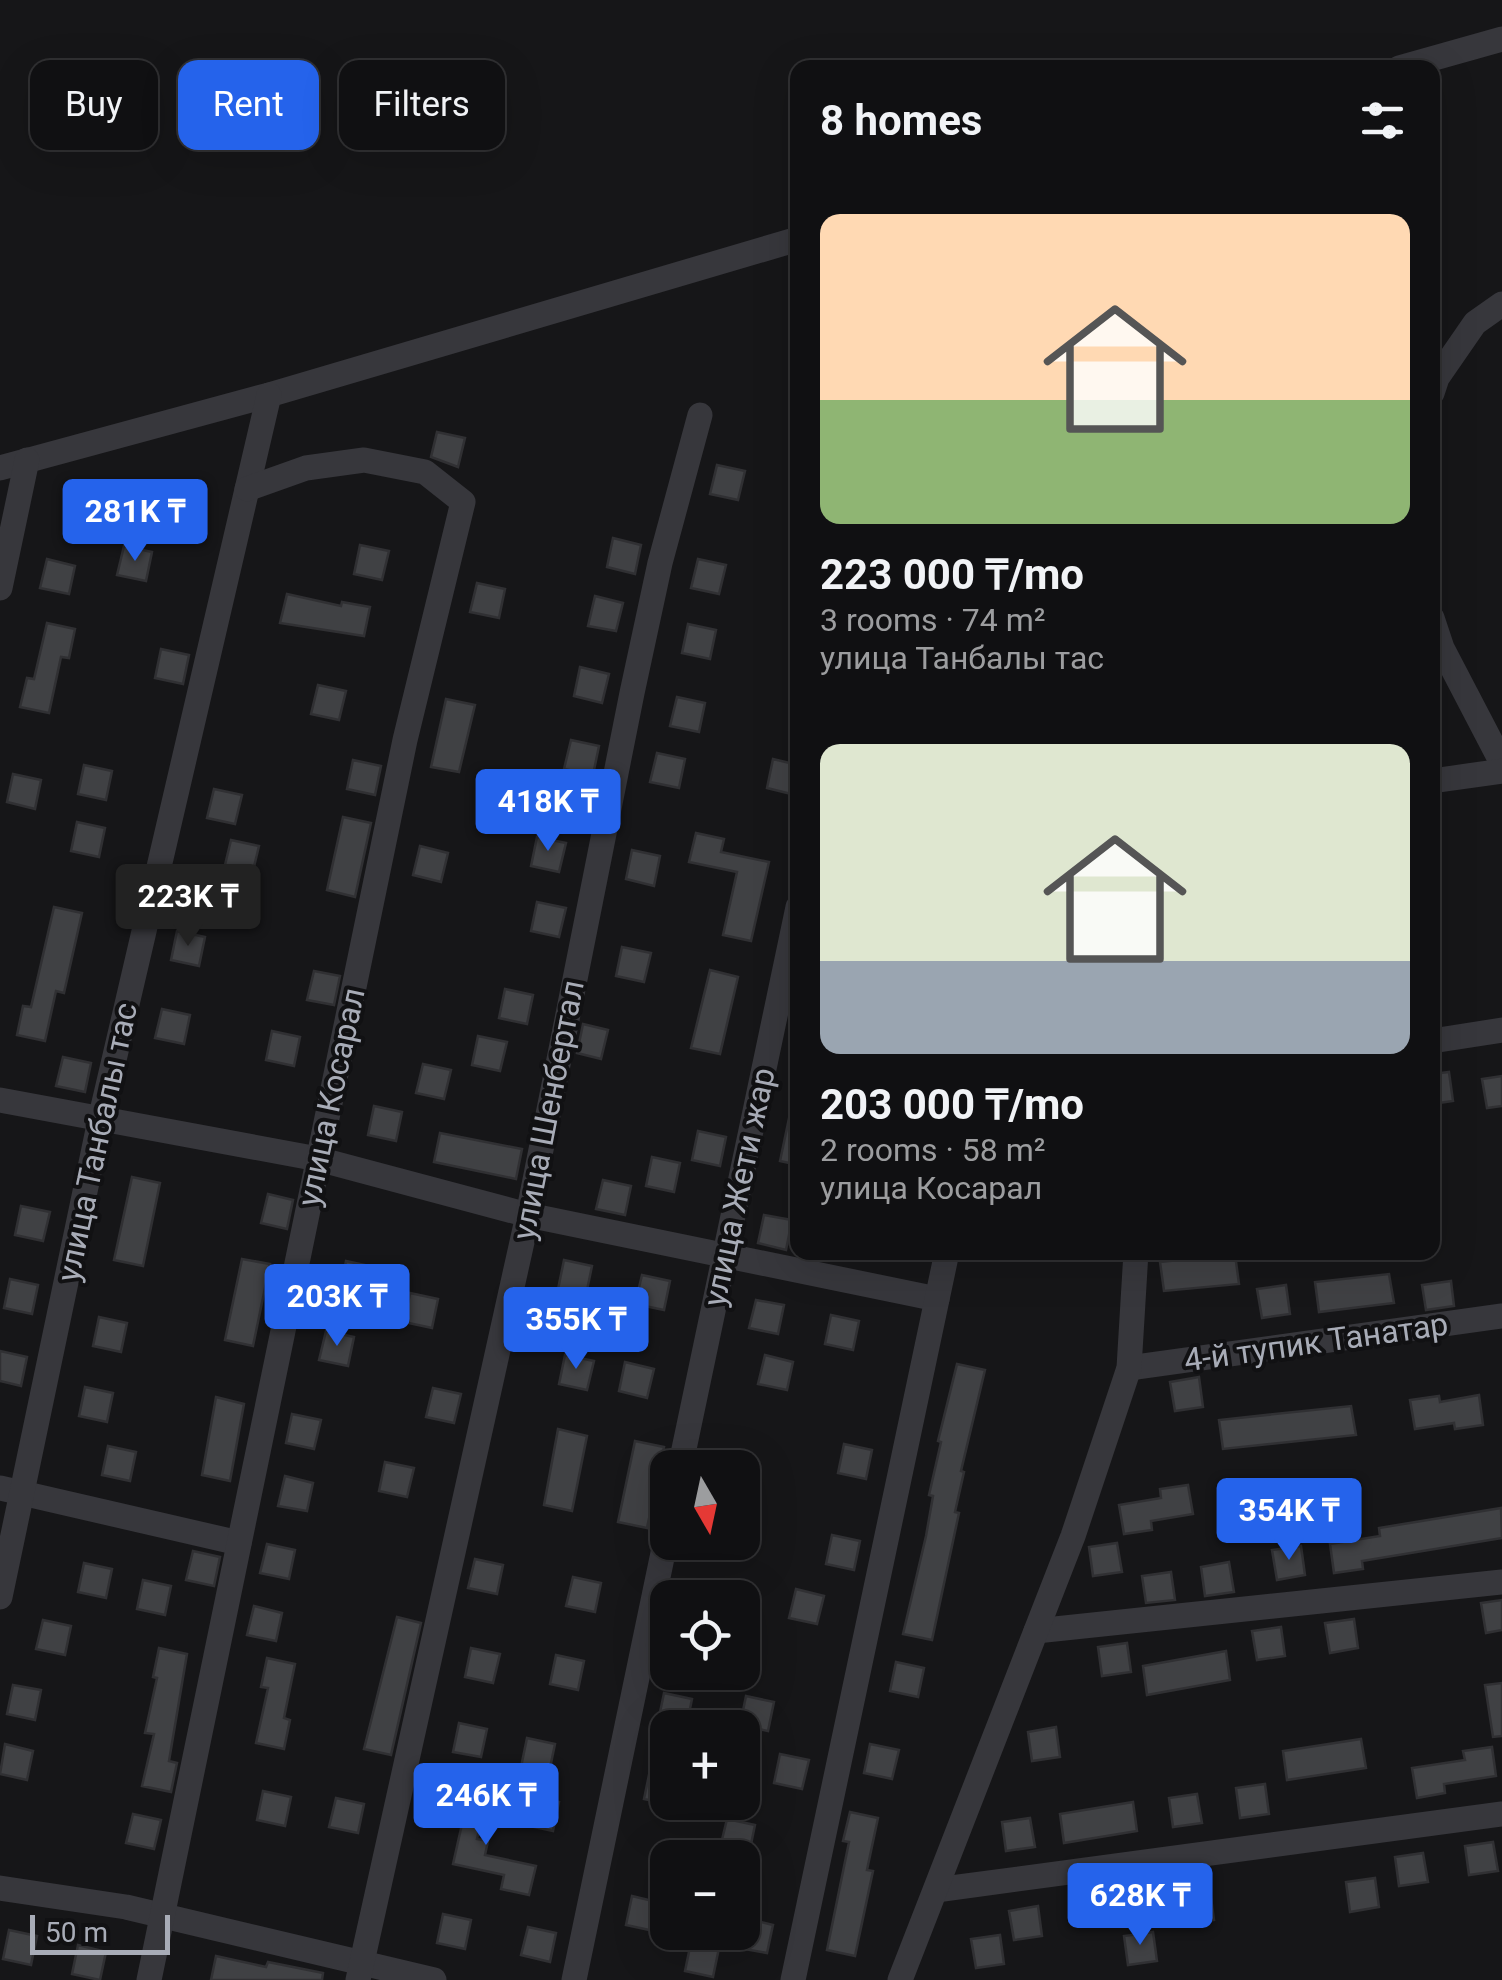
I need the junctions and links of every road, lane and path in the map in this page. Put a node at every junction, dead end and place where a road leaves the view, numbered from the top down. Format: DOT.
graph roads {
  1 [pos="1502,38"];
  2 [pos="1426,60"];
  3 [pos="790,241"];
  4 [pos="1502,304"];
  5 [pos="1440,374"];
  6 [pos="269,395"];
  7 [pos="700,416"];
  8 [pos="27,460"];
  9 [pos="0,468"];
  10 [pos="247,489"];
  11 [pos="0,588"];
  12 [pos="1440,642"];
  13 [pos="1502,762"];
  14 [pos="1502,771"];
  15 [pos="1440,780"];
  16 [pos="790,944"];
  17 [pos="1502,1030"];
  18 [pos="1440,1040"];
  19 [pos="0,1100"];
  20 [pos="100,1120"];
  21 [pos="318,1160"];
  22 [pos="528,1215"];
  23 [pos="724,1256"];
  24 [pos="945,1260"];
  25 [pos="1136,1260"];
  26 [pos="937,1299"];
  27 [pos="1502,1316"];
  28 [pos="1129,1368"];
  29 [pos="684,1450"];
  30 [pos="11,1490"];
  31 [pos="239,1543"];
  32 [pos="662,1560"];
  33 [pos="1502,1582"];
  34 [pos="0,1597"];
  35 [pos="1036,1630"];
  36 [pos="1502,1814"];
  37 [pos="0,1888"];
  38 [pos="936,1890"];
  39 [pos="162,1917"];
  40 [pos="360,1970"];
  41 [pos="149,1980"];
  42 [pos="434,1980"];
  43 [pos="574,1980"];
  44 [pos="793,1980"];
  45 [pos="900,1980"];
  1 -- 2 [label="street"];
  3 -- 6 [label="street"];
  4 -- 5 [label="street"];
  6 -- 8 [label="street"];
  6 -- 10 [label="street, улица Танбалы тас"];
  7 -- 22 [label="street, улица Шенбертал"];
  8 -- 9 [label="street"];
  8 -- 11 [label="street"];
  10 -- 20 [label="street, улица Танбалы тас"];
  10 -- 21 [label="street, улица Косарал"];
  12 -- 13 [label="street"];
  14 -- 15 [label="street"];
  16 -- 23 [label="street, улица Жети жар"];
  17 -- 18 [label="street"];
  19 -- 20 [label="street"];
  20 -- 21 [label="street"];
  20 -- 30 [label="street, улица Танбалы тас"];
  21 -- 22 [label="street"];
  21 -- 31 [label="street, улица Косарал"];
  22 -- 23 [label="street"];
  22 -- 40 [label="street, улица Шенбертал"];
  23 -- 26 [label="street"];
  23 -- 29 [label="street, улица Жети жар"];
  24 -- 26 [label="street"];
  25 -- 28 [label="street"];
  26 -- 44 [label="street"];
  27 -- 28 [label="street, 4-й тупик Танатар"];
  28 -- 35 [label="street"];
  30 -- 31 [label="street"];
  30 -- 34 [label="street, улица Танбалы тас"];
  31 -- 39 [label="street, улица Косарал"];
  32 -- 43 [label="street"];
  33 -- 35 [label="street"];
  35 -- 38 [label="street"];
  36 -- 38 [label="street"];
  37 -- 39 [label="street"];
  38 -- 45 [label="street"];
  39 -- 40 [label="street"];
  39 -- 41 [label="street, улица Косарал"];
  40 -- 42 [label="street"];
}
